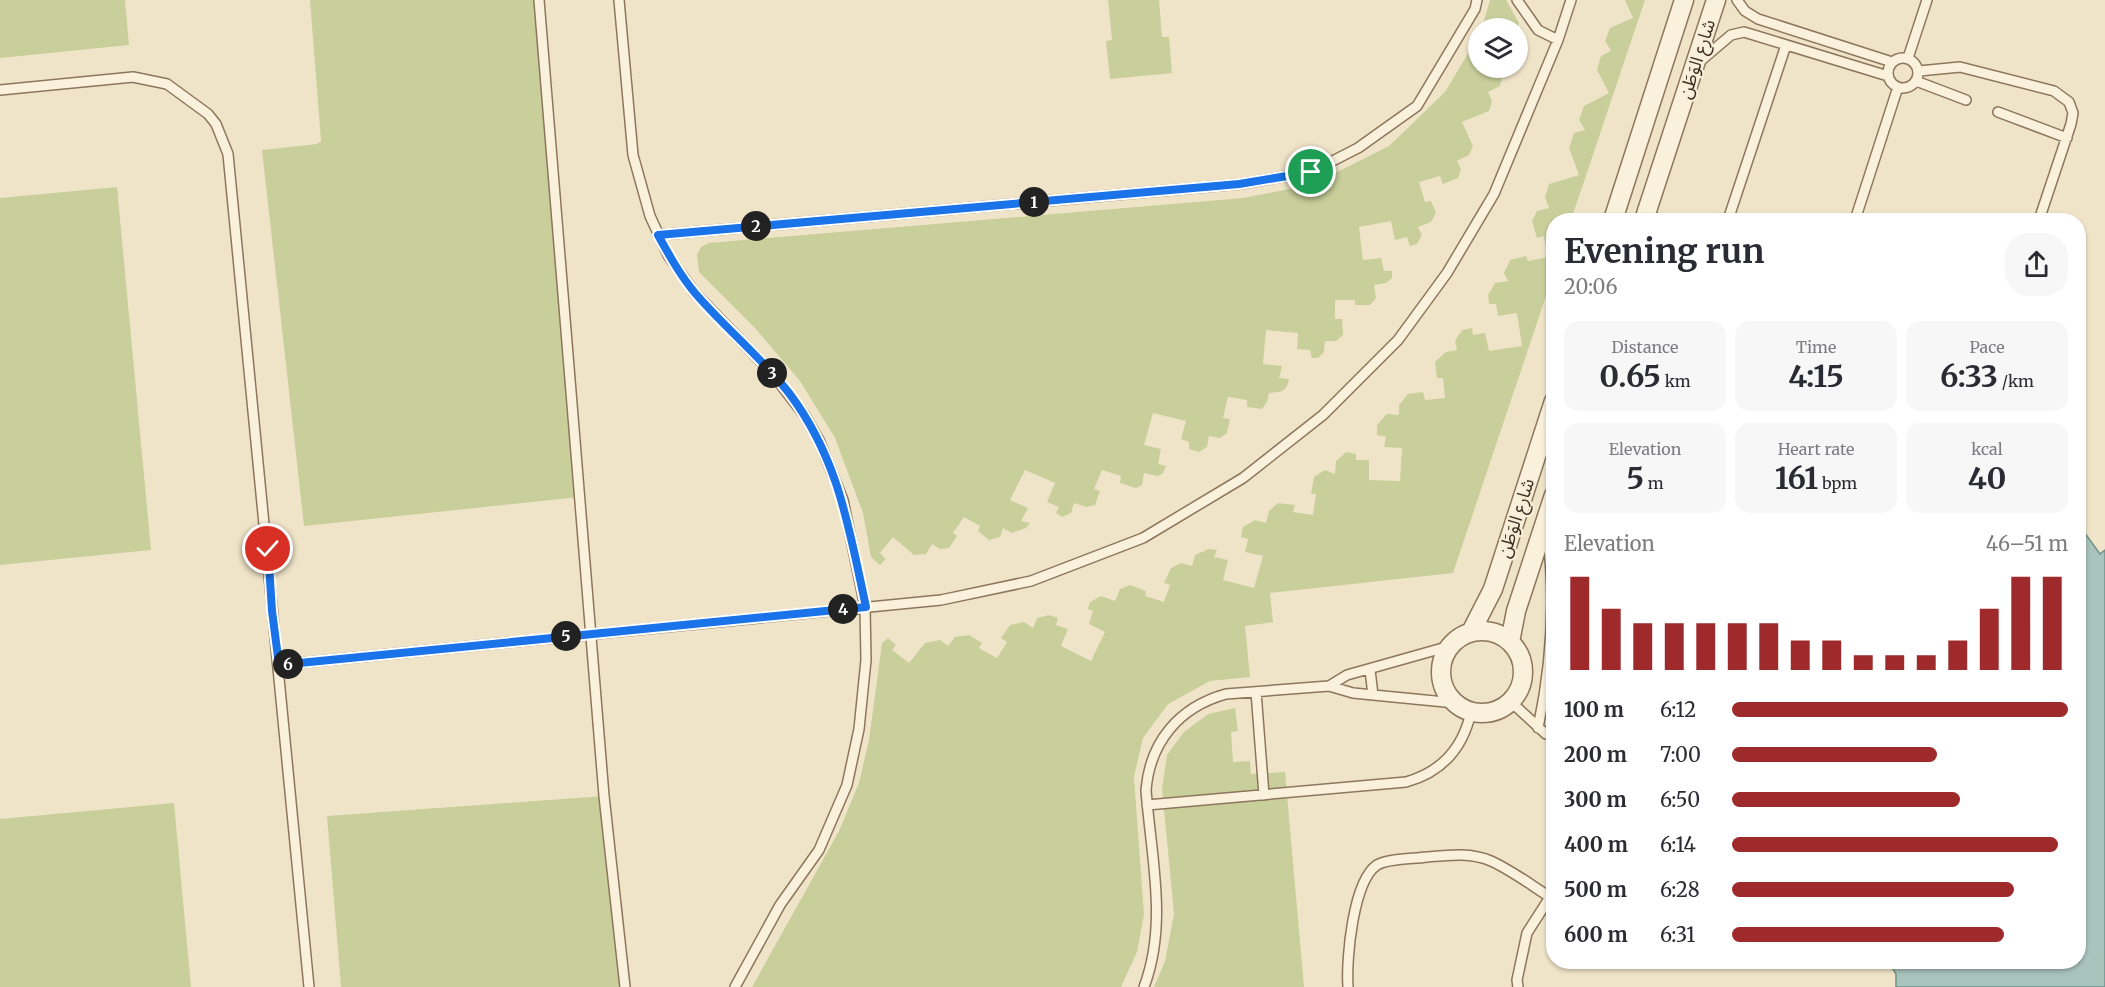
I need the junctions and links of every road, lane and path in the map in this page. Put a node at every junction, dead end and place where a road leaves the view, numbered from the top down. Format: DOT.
graph roads {
  1 [pos="539,0"];
  2 [pos="619,0"];
  3 [pos="1477,0"];
  4 [pos="1516,0"];
  5 [pos="1571,0"];
  6 [pos="1684,0"];
  7 [pos="1716,0"];
  8 [pos="1737,0"];
  9 [pos="1927,0"];
  10 [pos="1558,39"];
  11 [pos="1786,45"];
  12 [pos="1908,58"];
  13 [pos="1892,62"];
  14 [pos="1695,66"];
  15 [pos="1888,76"];
  16 [pos="1917,76"];
  17 [pos="1898,87"];
  18 [pos="0,90"];
  19 [pos="1966,100"];
  20 [pos="1998,112"];
  21 [pos="2067,138"];
  22 [pos="1615,213"];
  23 [pos="1646,213"];
  24 [pos="1730,213"];
  25 [pos="1857,213"];
  26 [pos="2041,213"];
  27 [pos="658,235"];
  28 [pos="1546,426"];
  29 [pos="1545,520"];
  30 [pos="1546,529"];
  31 [pos="866,607"];
  32 [pos="1471,632"];
  33 [pos="591,634"];
  34 [pos="1510,642"];
  35 [pos="1450,646"];
  36 [pos="279,665"];
  37 [pos="1370,670"];
  38 [pos="1546,685"];
  39 [pos="1329,686"];
  40 [pos="1256,692"];
  41 [pos="1373,695"];
  42 [pos="1510,702"];
  43 [pos="1455,703"];
  44 [pos="1471,712"];
  45 [pos="1538,728"];
  46 [pos="1546,734"];
  47 [pos="1264,795"];
  48 [pos="1147,805"];
  49 [pos="1546,891"];
  50 [pos="1546,903"];
  51 [pos="309,987"];
  52 [pos="625,987"];
  53 [pos="735,987"];
  54 [pos="1144,987"];
  55 [pos="1348,987"];
  56 [pos="1518,987"];
  1 -- 33 [label="lane"];
  2 -- 27 [label="lane"];
  3 -- 27 [label="lane"];
  4 -- 10 [label="lane"];
  5 -- 10 [label="lane"];
  6 -- 22 [label="street, شارع الوَطَن"];
  7 -- 14 [label="street, شارع الوَطَن"];
  8 -- 13 [label="lane"];
  9 -- 12 [label="lane"];
  10 -- 31 [label="lane"];
  11 -- 14 [label="lane"];
  11 -- 15 [label="lane"];
  11 -- 24 [label="lane"];
  12 -- 13 [label="lane"];
  12 -- 16 [label="lane"];
  13 -- 15 [label="lane"];
  14 -- 23 [label="street, شارع الوَطَن"];
  15 -- 17 [label="lane"];
  16 -- 17 [label="lane"];
  16 -- 19 [label="lane"];
  16 -- 21 [label="lane"];
  17 -- 25 [label="lane"];
  18 -- 36 [label="lane"];
  20 -- 21 [label="lane"];
  21 -- 26 [label="lane"];
  27 -- 31 [label="lane"];
  28 -- 32 [label="street, شارع الوَطَن"];
  29 -- 30 [label="lane"];
  29 -- 34 [label="street, شارع الوَطَن"];
  31 -- 33 [label="lane"];
  31 -- 53 [label="lane"];
  32 -- 34 [label="street"];
  32 -- 35 [label="street"];
  33 -- 36 [label="lane"];
  33 -- 52 [label="lane"];
  34 -- 42 [label="street"];
  35 -- 37 [label="lane"];
  35 -- 43 [label="street"];
  36 -- 51 [label="lane"];
  37 -- 39 [label="lane"];
  37 -- 41 [label="lane"];
  38 -- 45 [label="lane"];
  39 -- 40 [label="lane"];
  39 -- 41 [label="lane"];
  40 -- 47 [label="lane"];
  40 -- 48 [label="lane"];
  41 -- 43 [label="lane"];
  42 -- 44 [label="street"];
  42 -- 45 [label="lane"];
  43 -- 44 [label="street"];
  44 -- 47 [label="lane"];
  45 -- 46 [label="lane"];
  47 -- 48 [label="lane"];
  48 -- 54 [label="lane"];
  49 -- 55 [label="lane"];
  50 -- 56 [label="lane"];
}
